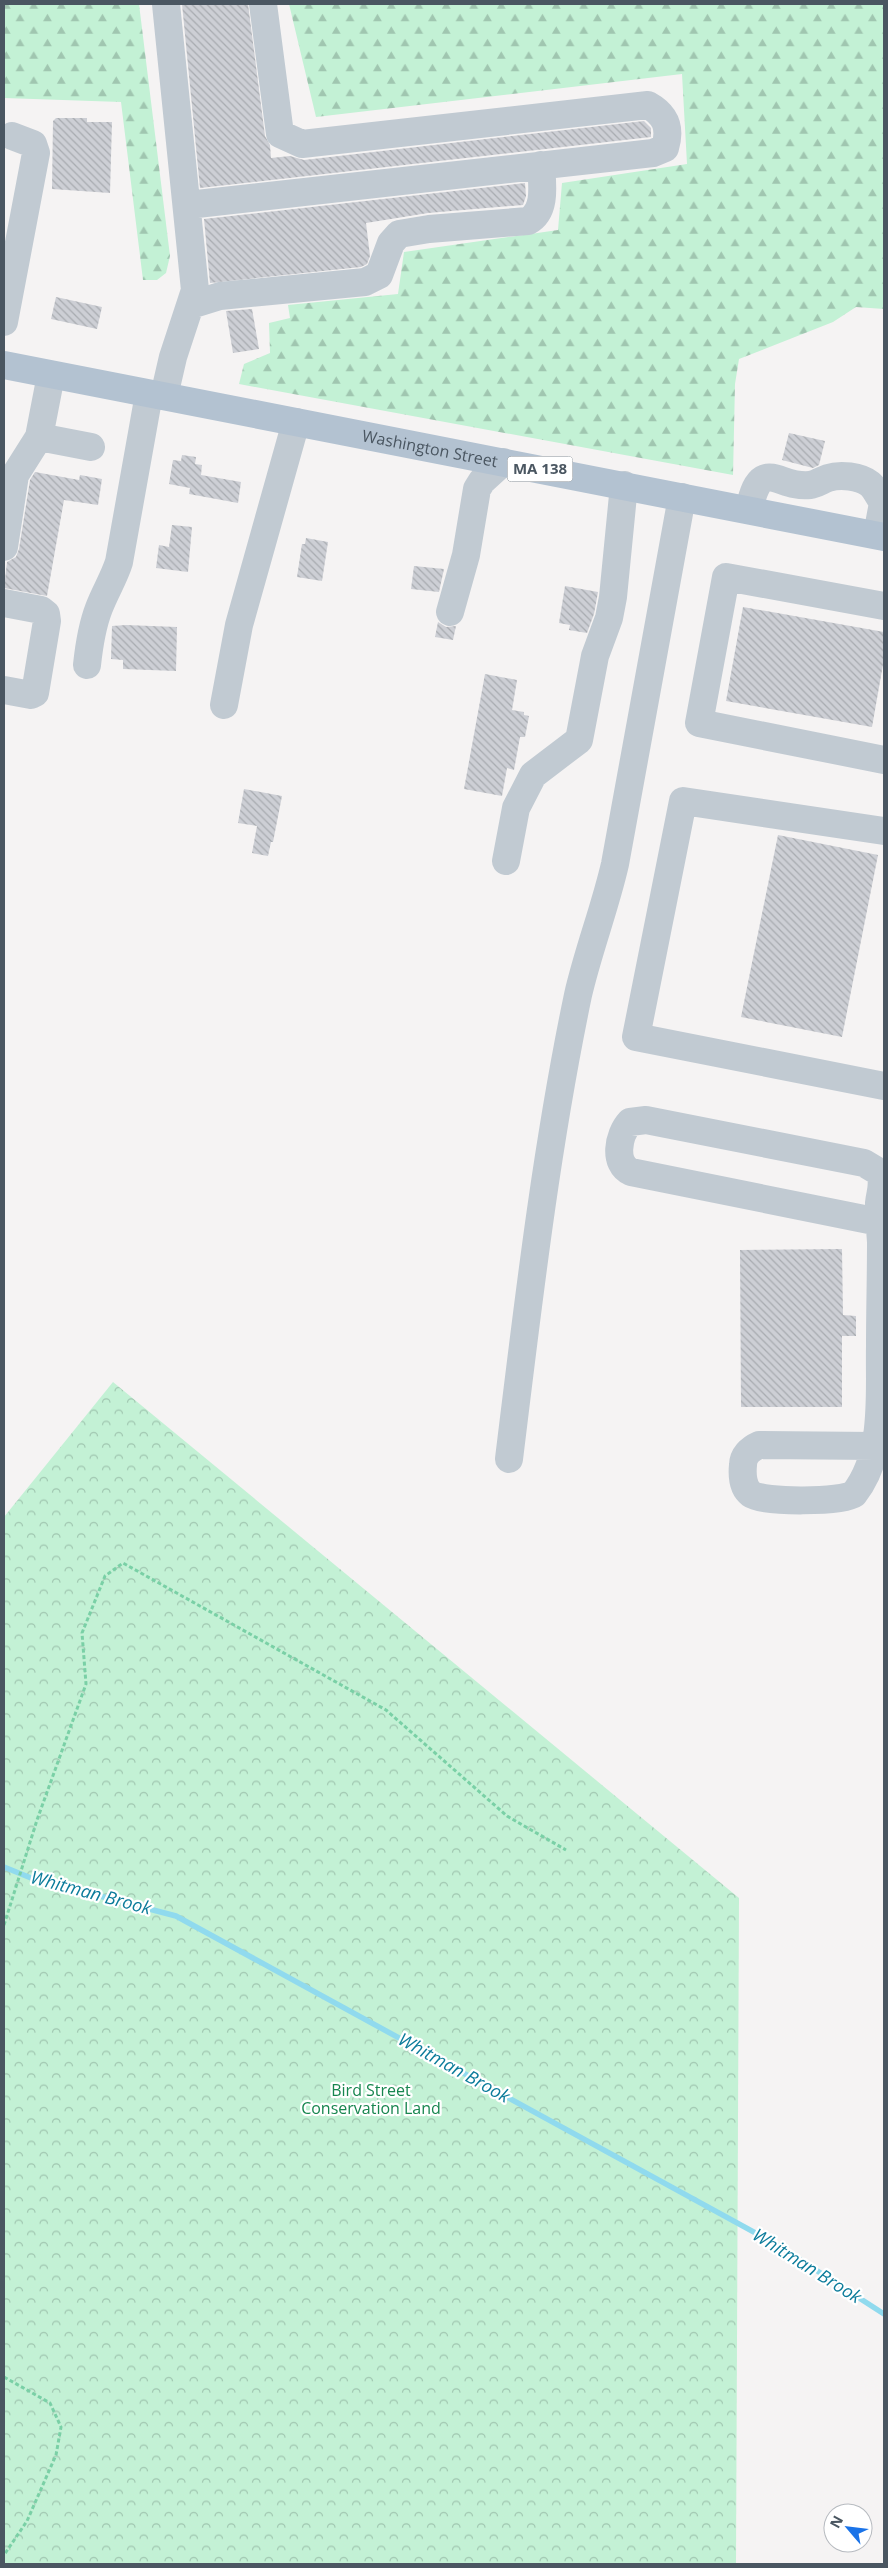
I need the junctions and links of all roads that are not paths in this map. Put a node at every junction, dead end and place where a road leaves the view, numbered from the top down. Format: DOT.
graph roads {
  1 [pos="166,4"];
  2 [pos="263,4"];
  3 [pos="12,136"];
  4 [pos="541,165"];
  5 [pos="188,205"];
  6 [pos="191,305"];
  7 [pos="4,322"];
  8 [pos="4,366"];
  9 [pos="51,374"];
  10 [pos="157,395"];
  11 [pos="296,422"];
  12 [pos="40,437"];
  13 [pos="92,447"];
  14 [pos="503,462"];
  15 [pos="808,485"];
  16 [pos="624,486"];
  17 [pos="682,497"];
  18 [pos="750,510"];
  19 [pos="801,520"];
  20 [pos="881,536"];
  21 [pos="4,547"];
  22 [pos="4,604"];
  23 [pos="884,606"];
  24 [pos="450,612"];
  25 [pos="87,665"];
  26 [pos="4,690"];
  27 [pos="224,705"];
  28 [pos="884,760"];
  29 [pos="884,831"];
  30 [pos="506,861"];
  31 [pos="884,1086"];
  32 [pos="882,1222"];
  33 [pos="875,1446"];
  34 [pos="509,1460"];
  1 -- 5 [label="lane"];
  2 -- 4 [label="lane"];
  3 -- 7 [label="lane"];
  4 -- 5 [label="lane"];
  4 -- 6 [label="lane"];
  5 -- 6 [label="lane"];
  6 -- 10 [label="lane"];
  8 -- 9 [label="main road, Washington Street / MA 138"];
  9 -- 10 [label="main road, Washington Street / MA 138"];
  9 -- 12 [label="lane"];
  10 -- 11 [label="main road, Washington Street / MA 138"];
  10 -- 25 [label="lane"];
  11 -- 14 [label="main road, Washington Street / MA 138"];
  11 -- 27 [label="lane"];
  12 -- 13 [label="lane"];
  12 -- 21 [label="lane"];
  14 -- 16 [label="main road, Washington Street / MA 138"];
  14 -- 24 [label="lane"];
  15 -- 18 [label="lane"];
  15 -- 19 [label="lane"];
  15 -- 20 [label="lane"];
  16 -- 17 [label="main road, Washington Street / MA 138"];
  16 -- 30 [label="lane"];
  17 -- 18 [label="main road, Washington Street / MA 138"];
  17 -- 34 [label="lane"];
  18 -- 19 [label="main road, Washington Street / MA 138"];
  19 -- 20 [label="main road, Washington Street / MA 138"];
  22 -- 26 [label="lane"];
  23 -- 28 [label="lane"];
  29 -- 31 [label="lane"];
  32 -- 32 [label="lane"];
  32 -- 33 [label="lane"];
}
